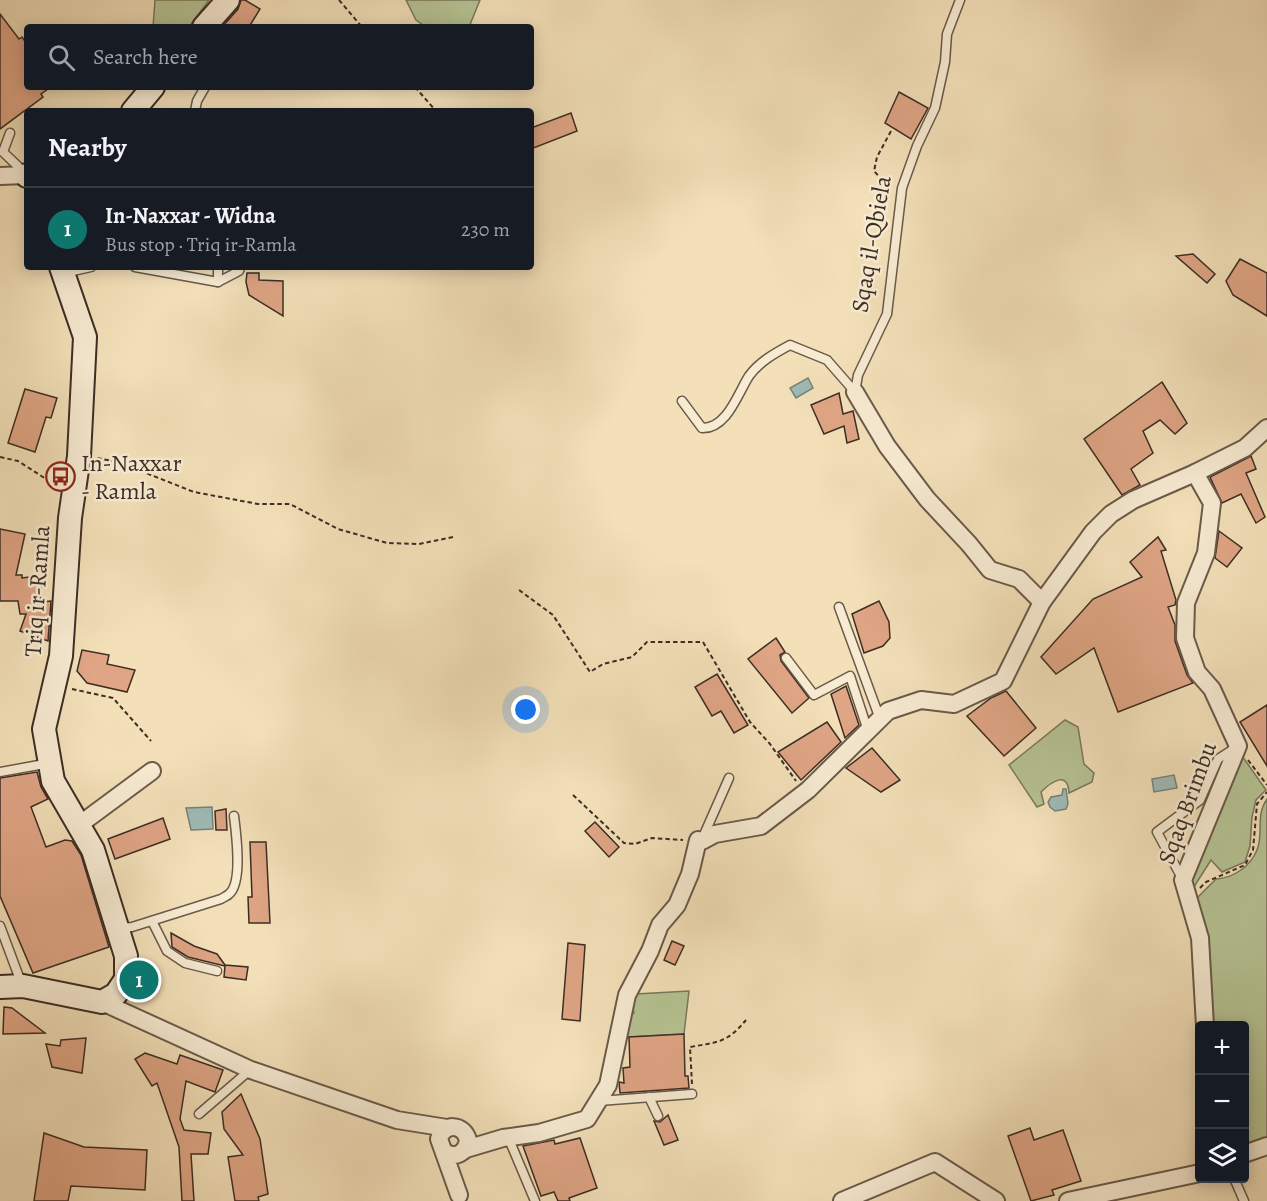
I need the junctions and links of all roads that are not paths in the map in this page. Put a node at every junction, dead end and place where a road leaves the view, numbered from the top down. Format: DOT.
graph roads {
  1 [pos="228,0"];
  2 [pos="960,0"];
  3 [pos="207,24"];
  4 [pos="150,90"];
  5 [pos="203,90"];
  6 [pos="136,108"];
  7 [pos="196,108"];
  8 [pos="10,133"];
  9 [pos="24,172"];
  10 [pos="24,175"];
  11 [pos="0,176"];
  12 [pos="62,270"];
  13 [pos="152,270"];
  14 [pos="218,270"];
  15 [pos="239,270"];
  16 [pos="218,282"];
  17 [pos="855,392"];
  18 [pos="682,401"];
  19 [pos="1267,428"];
  20 [pos="1195,473"];
  21 [pos="1042,602"];
  22 [pos="839,607"];
  23 [pos="786,658"];
  24 [pos="874,725"];
  25 [pos="1238,746"];
  26 [pos="50,763"];
  27 [pos="152,771"];
  28 [pos="0,772"];
  29 [pos="729,778"];
  30 [pos="234,816"];
  31 [pos="79,825"];
  32 [pos="700,841"];
  33 [pos="1183,880"];
  34 [pos="152,921"];
  35 [pos="0,926"];
  36 [pos="118,928"];
  37 [pos="217,971"];
  38 [pos="23,986"];
  39 [pos="0,987"];
  40 [pos="102,1002"];
  41 [pos="1205,1021"];
  42 [pos="250,1070"];
  43 [pos="692,1090"];
  44 [pos="649,1098"];
  45 [pos="598,1101"];
  46 [pos="199,1114"];
  47 [pos="658,1116"];
  48 [pos="397,1120"];
  49 [pos="447,1128"];
  50 [pos="464,1132"];
  51 [pos="505,1138"];
  52 [pos="1267,1146"];
  53 [pos="442,1148"];
  54 [pos="464,1150"];
  55 [pos="1249,1153"];
  56 [pos="1195,1174"];
  57 [pos="1236,1183"];
  58 [pos="459,1198"];
  59 [pos="535,1201"];
  60 [pos="842,1201"];
  61 [pos="996,1201"];
  62 [pos="1068,1201"];
  63 [pos="1244,1201"];
  1 -- 3 [label="main road"];
  2 -- 17 [label="lane, Sqaq il-Qbiela"];
  4 -- 6 [label="main road"];
  5 -- 7 [label="lane"];
  8 -- 9 [label="lane"];
  10 -- 11 [label="street"];
  12 -- 26 [label="main road, Triq ir-Ramla"];
  13 -- 16 [label="lane"];
  14 -- 16 [label="lane"];
  15 -- 16 [label="lane"];
  17 -- 18 [label="lane"];
  17 -- 21 [label="street"];
  19 -- 20 [label="street"];
  20 -- 21 [label="street"];
  20 -- 25 [label="street, Sqaq Brimbu"];
  21 -- 24 [label="street"];
  22 -- 24 [label="lane"];
  23 -- 24 [label="lane"];
  24 -- 32 [label="street"];
  25 -- 33 [label="street, Sqaq Brimbu"];
  25 -- 33 [label="lane"];
  26 -- 28 [label="lane"];
  26 -- 31 [label="main road, Triq ir-Ramla"];
  27 -- 31 [label="street"];
  29 -- 32 [label="lane"];
  30 -- 34 [label="lane"];
  31 -- 36 [label="main road, Triq ir-Ramla"];
  32 -- 45 [label="street"];
  33 -- 41 [label="street, Sqaq Brimbu"];
  34 -- 36 [label="lane"];
  34 -- 37 [label="lane"];
  35 -- 38 [label="lane"];
  36 -- 40 [label="main road, Triq ir-Ramla"];
  38 -- 39 [label="main road"];
  38 -- 40 [label="main road"];
  40 -- 42 [label="street"];
  42 -- 46 [label="lane"];
  42 -- 48 [label="street"];
  43 -- 44 [label="lane"];
  44 -- 45 [label="lane"];
  44 -- 47 [label="lane"];
  45 -- 51 [label="street"];
  48 -- 49 [label="street"];
  48 -- 53 [label="street"];
  49 -- 50 [label="street"];
  49 -- 53 [label="street"];
  50 -- 51 [label="street"];
  50 -- 54 [label="street"];
  51 -- 54 [label="street"];
  51 -- 59 [label="lane"];
  52 -- 55 [label="street"];
  53 -- 54 [label="street"];
  53 -- 58 [label="street"];
  54 -- 58 [label="street"];
  56 -- 62 [label="street"];
  57 -- 63 [label="lane"];
  60 -- 61 [label="street"];
}
